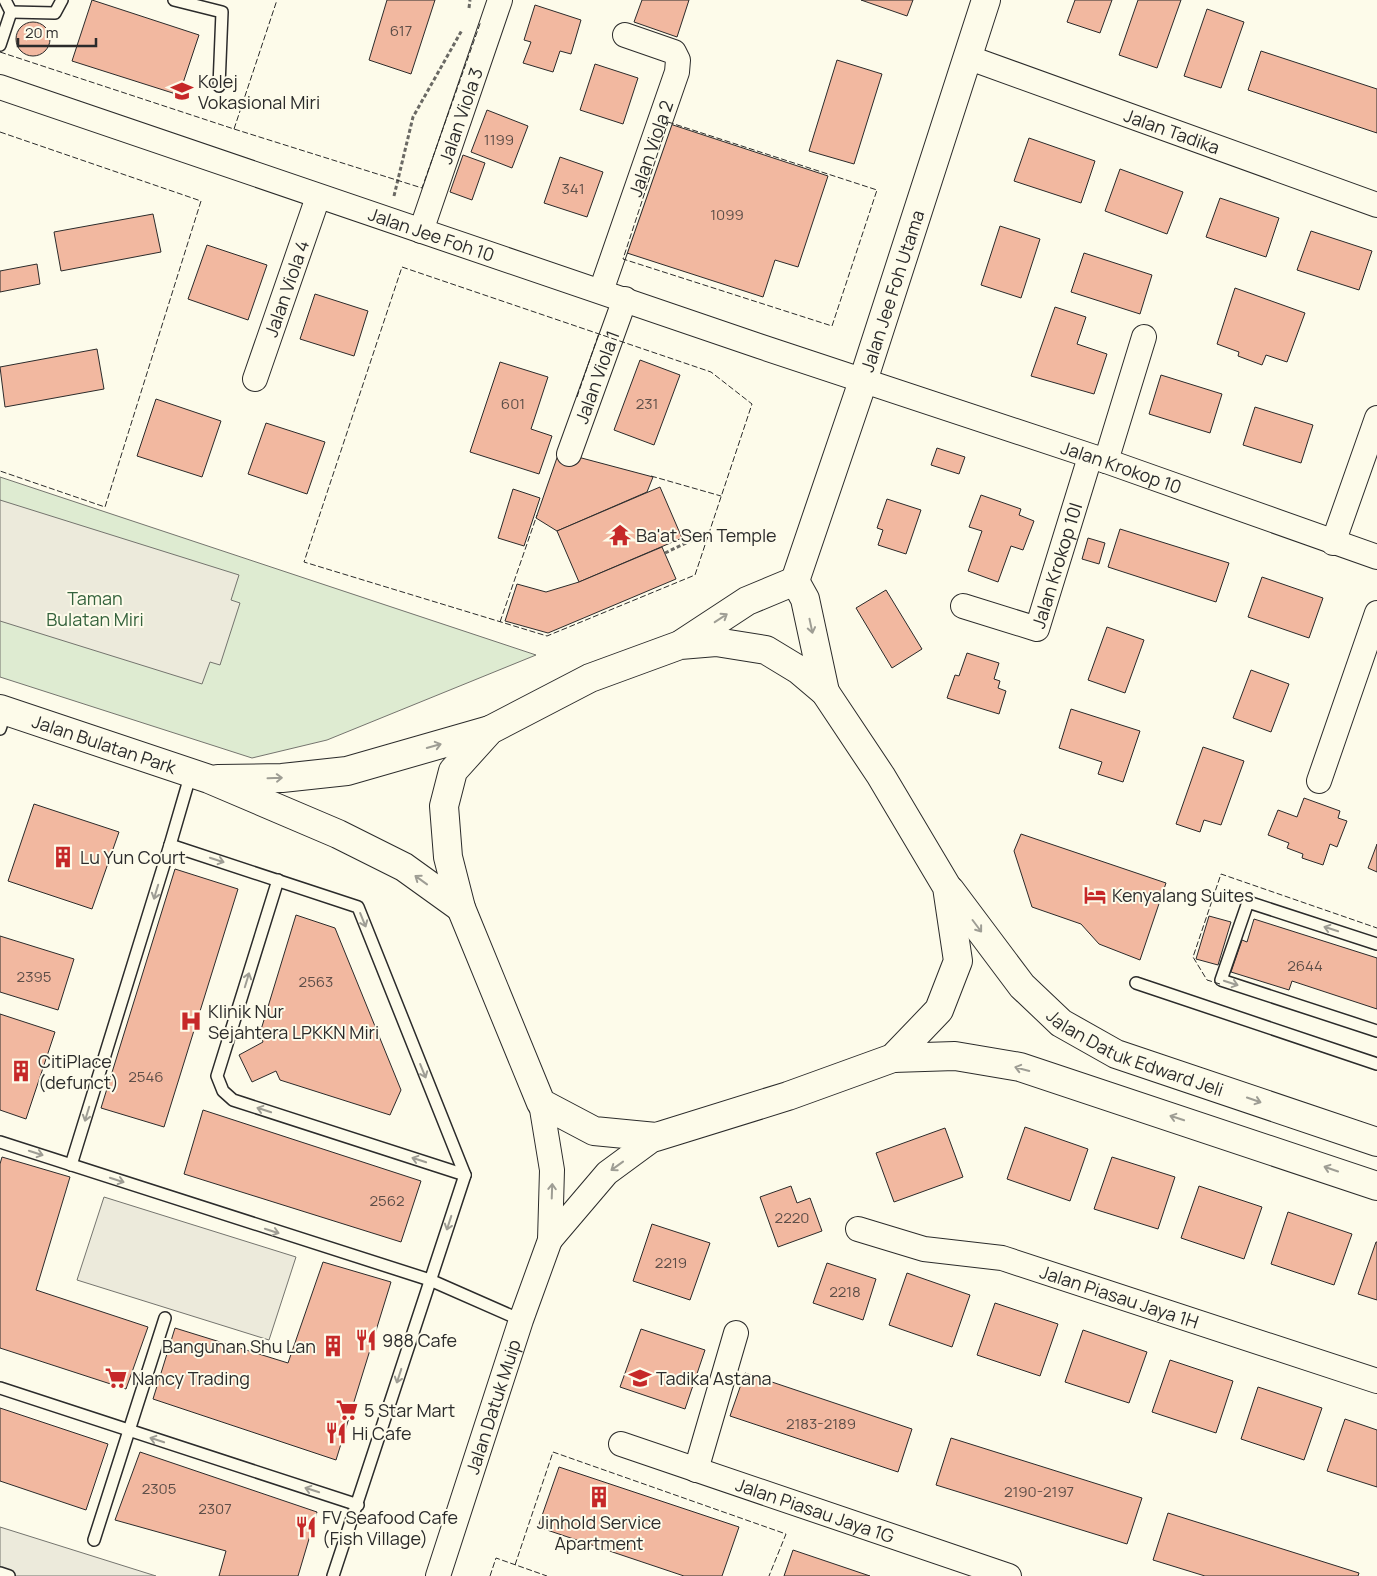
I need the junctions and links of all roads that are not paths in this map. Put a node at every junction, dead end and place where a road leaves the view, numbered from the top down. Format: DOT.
graph roads {
  1 [pos="5,0"];
  2 [pos="62,0"];
  3 [pos="174,0"];
  4 [pos="500,0"];
  5 [pos="986,0"];
  6 [pos="11,12"];
  7 [pos="626,35"];
  8 [pos="0,45"];
  9 [pos="967,57"];
  10 [pos="219,86"];
  11 [pos="0,87"];
  12 [pos="318,197"];
  13 [pos="1377,205"];
  14 [pos="422,231"];
  15 [pos="601,291"];
  16 [pos="625,299"];
  17 [pos="1144,337"];
  18 [pos="254,379"];
  19 [pos="863,381"];
  20 [pos="1377,418"];
  21 [pos="569,454"];
  22 [pos="1098,459"];
  23 [pos="1333,543"];
  24 [pos="1377,557"];
  25 [pos="795,581"];
  26 [pos="963,606"];
  27 [pos="1377,613"];
  28 [pos="680,645"];
  29 [pos="825,692"];
  30 [pos="2,716"];
  31 [pos="490,730"];
  32 [pos="200,776"];
  33 [pos="1319,782"];
  34 [pos="170,846"];
  35 [pos="278,880"];
  36 [pos="947,887"];
  37 [pos="461,908"];
  38 [pos="1377,944"];
  39 [pos="1136,982"];
  40 [pos="1377,1031"];
  41 [pos="893,1058"];
  42 [pos="1377,1064"];
  43 [pos="541,1103"];
  44 [pos="656,1137"];
  45 [pos="0,1142"];
  46 [pos="1377,1142"];
  47 [pos="71,1165"];
  48 [pos="465,1175"];
  49 [pos="1377,1186"];
  50 [pos="858,1229"];
  51 [pos="550,1240"];
  52 [pos="430,1280"];
  53 [pos="166,1318"];
  54 [pos="521,1320"];
  55 [pos="736,1333"];
  56 [pos="1377,1381"];
  57 [pos="0,1388"];
  58 [pos="130,1431"];
  59 [pos="621,1444"];
  60 [pos="696,1470"];
  61 [pos="358,1506"];
  62 [pos="94,1540"];
  63 [pos="0,1573"];
  64 [pos="9,1576"];
  65 [pos="334,1576"];
  66 [pos="438,1576"];
  67 [pos="1009,1576"];
  1 -- 6 [label="lane"];
  2 -- 6 [label="lane"];
  3 -- 10 [label="lane"];
  4 -- 14 [label="street, Jalan Viola 3"];
  5 -- 9 [label="street, Jalan Jee Foh Utama"];
  6 -- 8 [label="lane"];
  7 -- 15 [label="street, Jalan Viola 2"];
  9 -- 13 [label="street, Jalan Tadika"];
  9 -- 19 [label="street, Jalan Jee Foh Utama"];
  11 -- 12 [label="street, Jalan Jee Foh 10"];
  12 -- 14 [label="street, Jalan Jee Foh 10"];
  12 -- 18 [label="street, Jalan Viola 4"];
  14 -- 15 [label="street, Jalan Jee Foh 10"];
  15 -- 16 [label="street, Jalan Jee Foh 10"];
  16 -- 19 [label="street, Jalan Jee Foh 10"];
  16 -- 21 [label="street, Jalan Viola 1"];
  17 -- 22 [label="street"];
  19 -- 22 [label="street, Jalan Krokop 10"];
  19 -- 25 [label="street, Jalan Jee Foh Utama"];
  20 -- 23 [label="street"];
  22 -- 23 [label="street, Jalan Krokop 10"];
  22 -- 26 [label="street, Jalan Krokop 10I"];
  23 -- 24 [label="street, Jalan Krokop 10"];
  28 -- 25 [label="street, one-way"];
  25 -- 29 [label="street, one-way"];
  27 -- 33 [label="street"];
  28 -- 29 [label="street"];
  28 -- 31 [label="street"];
  29 -- 36 [label="street, Jalan Datuk Edward Jeli"];
  30 -- 32 [label="street, Jalan Bulatan Park"];
  32 -- 31 [label="street, one-way"];
  31 -- 37 [label="street"];
  32 -- 34 [label="lane"];
  37 -- 32 [label="street, one-way"];
  34 -- 35 [label="lane, one-way"];
  34 -- 47 [label="lane, one-way"];
  35 -- 48 [label="lane, one-way"];
  48 -- 35 [label="lane, one-way"];
  36 -- 41 [label="street"];
  36 -- 46 [label="street, Jalan Datuk Edward Jeli, one-way"];
  37 -- 43 [label="street"];
  38 -- 40 [label="lane, one-way"];
  39 -- 42 [label="lane"];
  41 -- 44 [label="street"];
  49 -- 41 [label="street, one-way"];
  43 -- 44 [label="street"];
  51 -- 43 [label="street, one-way"];
  44 -- 51 [label="street, one-way"];
  45 -- 47 [label="lane, one-way"];
  47 -- 52 [label="lane, one-way"];
  48 -- 52 [label="lane, one-way"];
  50 -- 56 [label="street, Jalan Piasau Jaya 1H"];
  51 -- 54 [label="street, Jalan Datuk Muip"];
  52 -- 54 [label="lane"];
  52 -- 61 [label="lane, one-way"];
  53 -- 58 [label="lane"];
  54 -- 66 [label="street, Jalan Datuk Muip"];
  55 -- 60 [label="street"];
  57 -- 58 [label="lane"];
  61 -- 58 [label="lane, one-way"];
  58 -- 62 [label="lane"];
  59 -- 60 [label="street, Jalan Piasau Jaya 1G"];
  60 -- 67 [label="street, Jalan Piasau Jaya 1G"];
  61 -- 65 [label="lane"];
  63 -- 64 [label="lane"];
}
